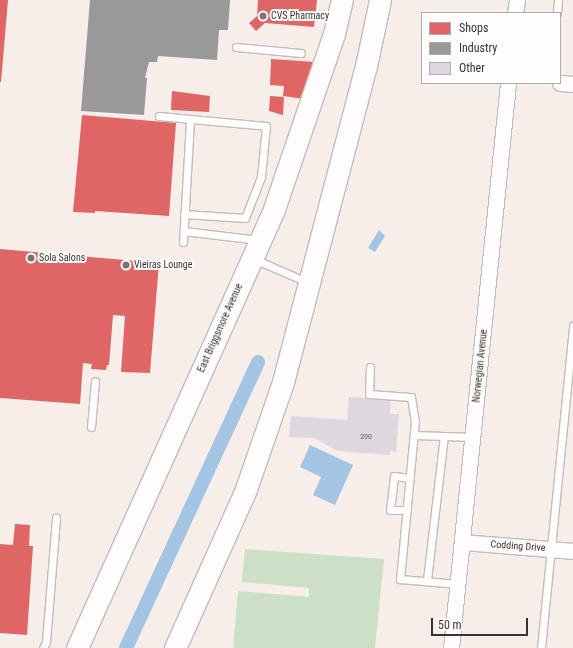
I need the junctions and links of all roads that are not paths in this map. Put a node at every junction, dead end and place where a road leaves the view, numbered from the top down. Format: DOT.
graph roads {
  1 [pos="342,0"];
  2 [pos="380,0"];
  3 [pos="517,0"];
  4 [pos="558,0"];
  5 [pos="515,12"];
  6 [pos="557,12"];
  7 [pos="236,47"];
  8 [pos="301,53"];
  9 [pos="561,83"];
  10 [pos="508,84"];
  11 [pos="573,84"];
  12 [pos="159,116"];
  13 [pos="190,119"];
  14 [pos="184,214"];
  15 [pos="184,230"];
  16 [pos="183,242"];
  17 [pos="256,249"];
  18 [pos="309,283"];
  19 [pos="573,326"];
  20 [pos="370,367"];
  21 [pos="95,381"];
  22 [pos="91,427"];
  23 [pos="414,434"];
  24 [pos="444,436"];
  25 [pos="473,437"];
  26 [pos="410,478"];
  27 [pos="407,510"];
  28 [pos="56,517"];
  29 [pos="462,542"];
  30 [pos="550,549"];
  31 [pos="573,551"];
  32 [pos="427,580"];
  33 [pos="458,584"];
  34 [pos="43,648"];
  35 [pos="77,648"];
  36 [pos="175,648"];
  37 [pos="451,648"];
  38 [pos="541,648"];
  1 -- 17 [label="main road, East Briggsmore Avenue"];
  2 -- 18 [label="main road"];
  3 -- 5 [label="street"];
  4 -- 6 [label="lane"];
  7 -- 8 [label="lane"];
  9 -- 11 [label="street"];
  10 -- 25 [label="street, Norwegian Avenue"];
  12 -- 13 [label="lane"];
  13 -- 14 [label="lane"];
  13 -- 14 [label="lane"];
  14 -- 15 [label="lane"];
  15 -- 16 [label="lane"];
  15 -- 17 [label="lane"];
  17 -- 18 [label="lane"];
  17 -- 35 [label="main road, East Briggsmore Avenue"];
  18 -- 36 [label="main road"];
  19 -- 30 [label="lane"];
  20 -- 23 [label="lane"];
  21 -- 22 [label="lane"];
  23 -- 24 [label="lane"];
  23 -- 26 [label="lane"];
  24 -- 25 [label="lane"];
  24 -- 32 [label="lane"];
  25 -- 29 [label="street, Norwegian Avenue"];
  26 -- 27 [label="lane"];
  26 -- 27 [label="lane"];
  27 -- 32 [label="lane"];
  28 -- 34 [label="lane"];
  29 -- 30 [label="street, Codding Drive"];
  29 -- 33 [label="street, Norwegian Avenue"];
  30 -- 31 [label="street, Codding Drive"];
  30 -- 38 [label="lane"];
  32 -- 33 [label="lane"];
  33 -- 37 [label="street, Norwegian Avenue"];
}
